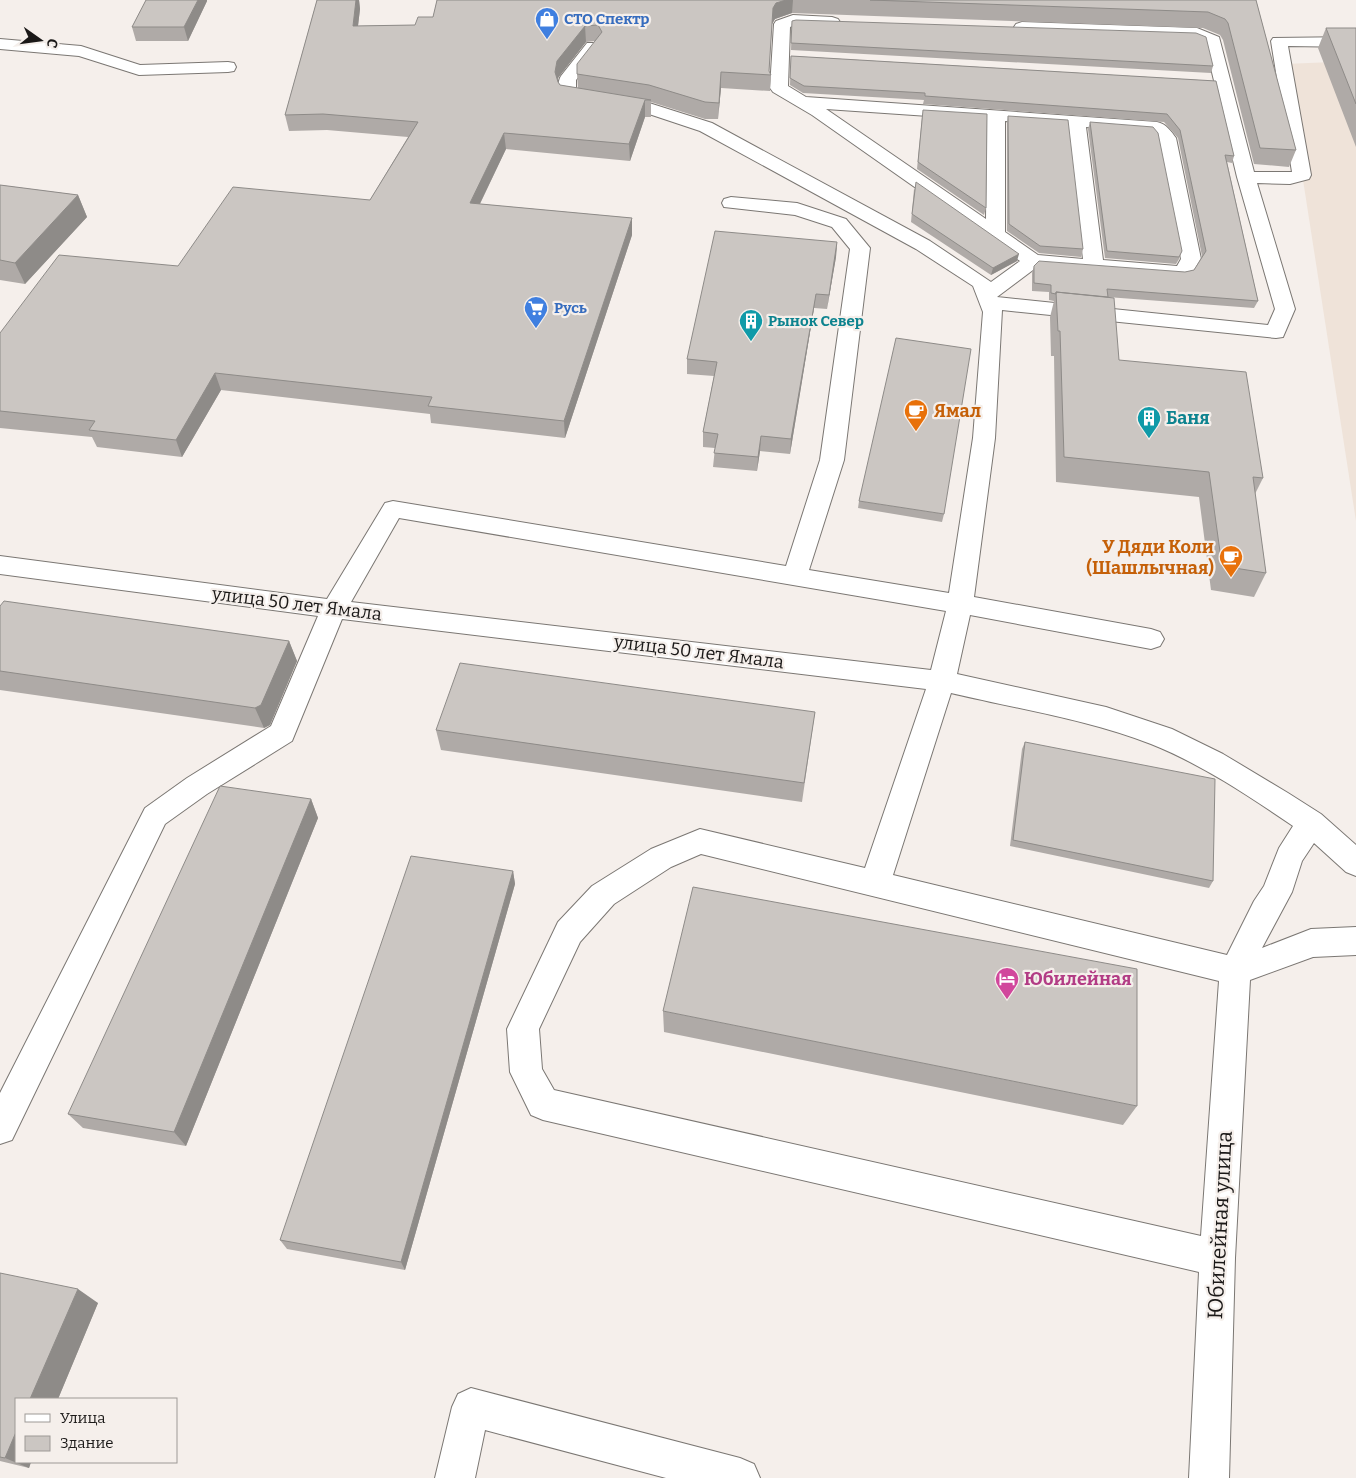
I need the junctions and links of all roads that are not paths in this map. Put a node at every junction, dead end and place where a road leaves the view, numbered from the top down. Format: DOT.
graph roads {
  1 [pos="852,22"];
  2 [pos="1010,27"];
  3 [pos="1356,42"];
  4 [pos="0,44"];
  5 [pos="593,47"];
  6 [pos="780,56"];
  7 [pos="800,57"];
  8 [pos="228,67"];
  9 [pos="1203,80"];
  10 [pos="1223,81"];
  11 [pos="801,102"];
  12 [pos="996,115"];
  13 [pos="1076,121"];
  14 [pos="1246,177"];
  15 [pos="730,202"];
  16 [pos="994,234"];
  17 [pos="1033,260"];
  18 [pos="1094,265"];
  19 [pos="988,298"];
  20 [pos="0,565"];
  21 [pos="795,576"];
  22 [pos="960,604"];
  23 [pos="334,609"];
  24 [pos="1150,639"];
  25 [pos="942,681"];
  26 [pos="1310,823"];
  27 [pos="1356,863"];
  28 [pos="875,883"];
  29 [pos="1356,941"];
  30 [pos="1235,971"];
  31 [pos="0,1128"];
  32 [pos="1217,1258"];
  33 [pos="454,1478"];
  34 [pos="740,1478"];
  35 [pos="1208,1478"];
  1 -- 6 [label="street"];
  2 -- 10 [label="street"];
  3 -- 14 [label="street"];
  4 -- 8 [label="street"];
  5 -- 19 [label="street"];
  6 -- 7 [label="street"];
  6 -- 11 [label="street"];
  9 -- 10 [label="street"];
  10 -- 14 [label="street"];
  11 -- 12 [label="street"];
  11 -- 16 [label="street"];
  12 -- 13 [label="street"];
  12 -- 16 [label="street"];
  13 -- 18 [label="street"];
  13 -- 18 [label="street"];
  14 -- 19 [label="street"];
  15 -- 21 [label="street"];
  16 -- 17 [label="street"];
  17 -- 18 [label="street"];
  17 -- 19 [label="street"];
  19 -- 22 [label="street"];
  20 -- 23 [label="street, улица 50 лет Ямала"];
  21 -- 22 [label="street"];
  21 -- 23 [label="street"];
  22 -- 24 [label="street"];
  22 -- 25 [label="street"];
  23 -- 25 [label="street, улица 50 лет Ямала"];
  23 -- 31 [label="street"];
  25 -- 26 [label="street, улица 50 лет Ямала"];
  25 -- 28 [label="street"];
  26 -- 27 [label="street, улица 50 лет Ямала"];
  26 -- 30 [label="street, Юбилейная улица"];
  28 -- 30 [label="street"];
  28 -- 32 [label="street"];
  29 -- 30 [label="street"];
  30 -- 32 [label="street, Юбилейная улица"];
  32 -- 35 [label="street, Юбилейная улица"];
  33 -- 34 [label="street"];
}
